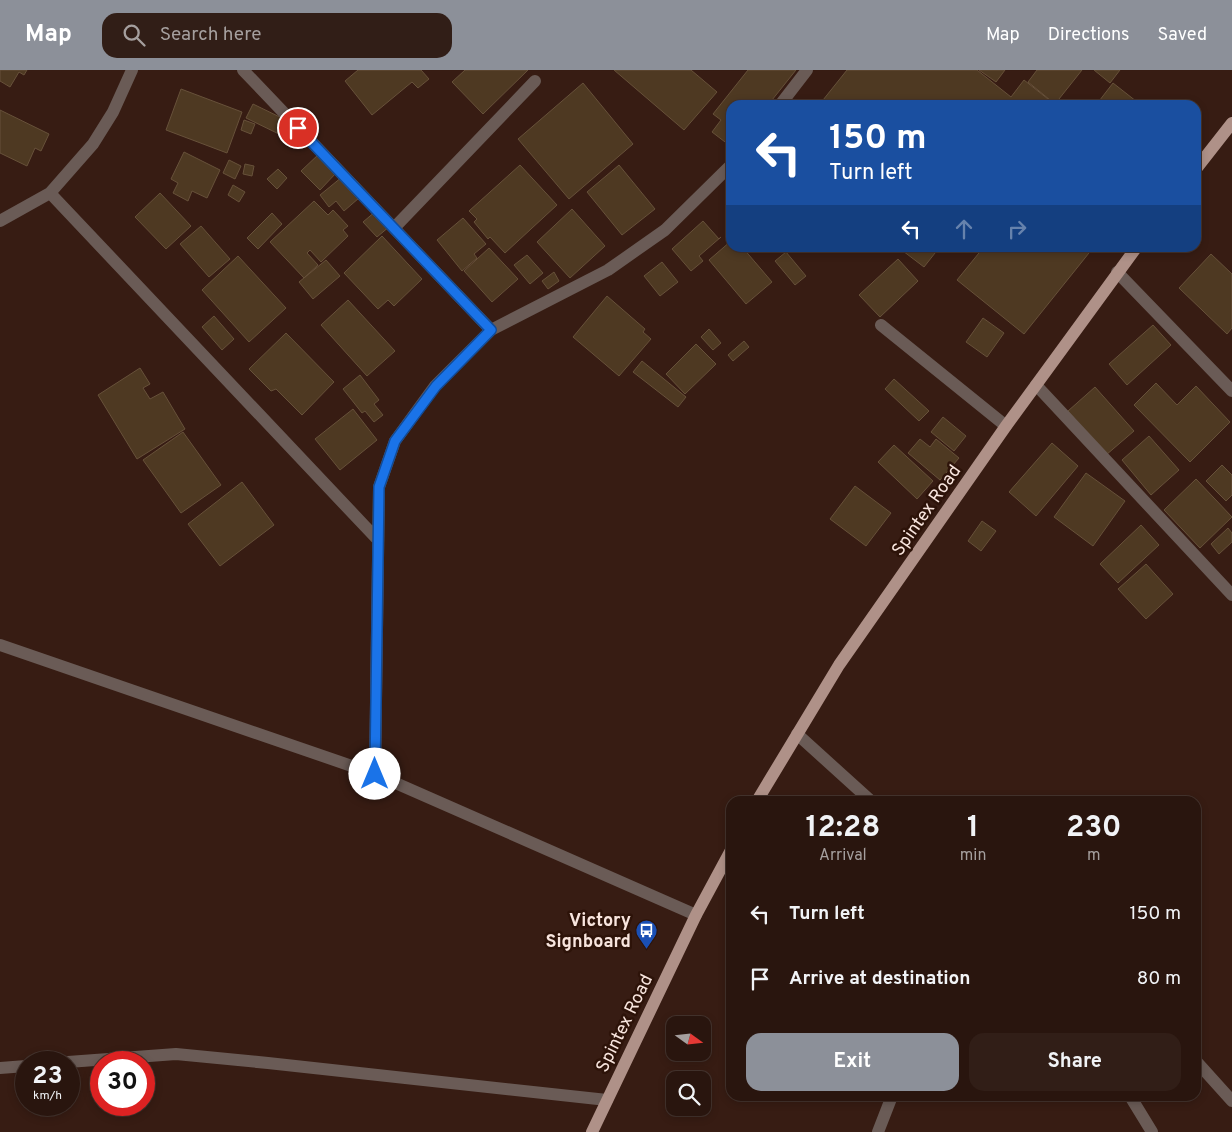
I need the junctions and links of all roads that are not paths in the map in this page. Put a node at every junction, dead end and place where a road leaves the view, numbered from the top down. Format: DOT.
graph roads {
  1 [pos="132,70"];
  2 [pos="243,70"];
  3 [pos="807,70"];
  4 [pos="535,81"];
  5 [pos="784,100"];
  6 [pos="1230,129"];
  7 [pos="1201,163"];
  8 [pos="726,170"];
  9 [pos="50,194"];
  10 [pos="0,220"];
  11 [pos="394,228"];
  12 [pos="1133,252"];
  13 [pos="1117,272"];
  14 [pos="881,325"];
  15 [pos="491,330"];
  16 [pos="1036,385"];
  17 [pos="1232,391"];
  18 [pos="1006,426"];
  19 [pos="377,539"];
  20 [pos="1232,595"];
  21 [pos="0,645"];
  22 [pos="797,734"];
  23 [pos="375,774"];
  24 [pos="760,796"];
  25 [pos="865,796"];
  26 [pos="726,859"];
  27 [pos="696,915"];
  28 [pos="80,1061"];
  29 [pos="15,1067"];
  30 [pos="1201,1067"];
  31 [pos="0,1068"];
  32 [pos="607,1100"];
  33 [pos="890,1101"];
  34 [pos="1133,1101"];
  35 [pos="1232,1101"];
  36 [pos="592,1132"];
  37 [pos="878,1132"];
  38 [pos="1152,1132"];
  1 -- 9 [label="street"];
  2 -- 11 [label="street"];
  3 -- 5 [label="street"];
  4 -- 11 [label="street"];
  6 -- 7 [label="main road"];
  8 -- 15 [label="street"];
  9 -- 10 [label="street"];
  9 -- 19 [label="street"];
  11 -- 15 [label="street"];
  12 -- 13 [label="main road, Spintex Road"];
  13 -- 16 [label="main road, Spintex Road"];
  13 -- 17 [label="street"];
  14 -- 18 [label="street"];
  15 -- 19 [label="street"];
  16 -- 18 [label="main road, Spintex Road"];
  16 -- 20 [label="street"];
  18 -- 22 [label="main road, Spintex Road"];
  19 -- 23 [label="street"];
  21 -- 23 [label="street"];
  22 -- 24 [label="main road, Spintex Road"];
  22 -- 25 [label="street"];
  23 -- 27 [label="street"];
  26 -- 27 [label="main road, Spintex Road"];
  27 -- 32 [label="main road, Spintex Road"];
  28 -- 32 [label="street"];
  29 -- 31 [label="street"];
  30 -- 35 [label="street"];
  32 -- 36 [label="main road, Spintex Road"];
  33 -- 37 [label="street"];
  34 -- 38 [label="street"];
}
